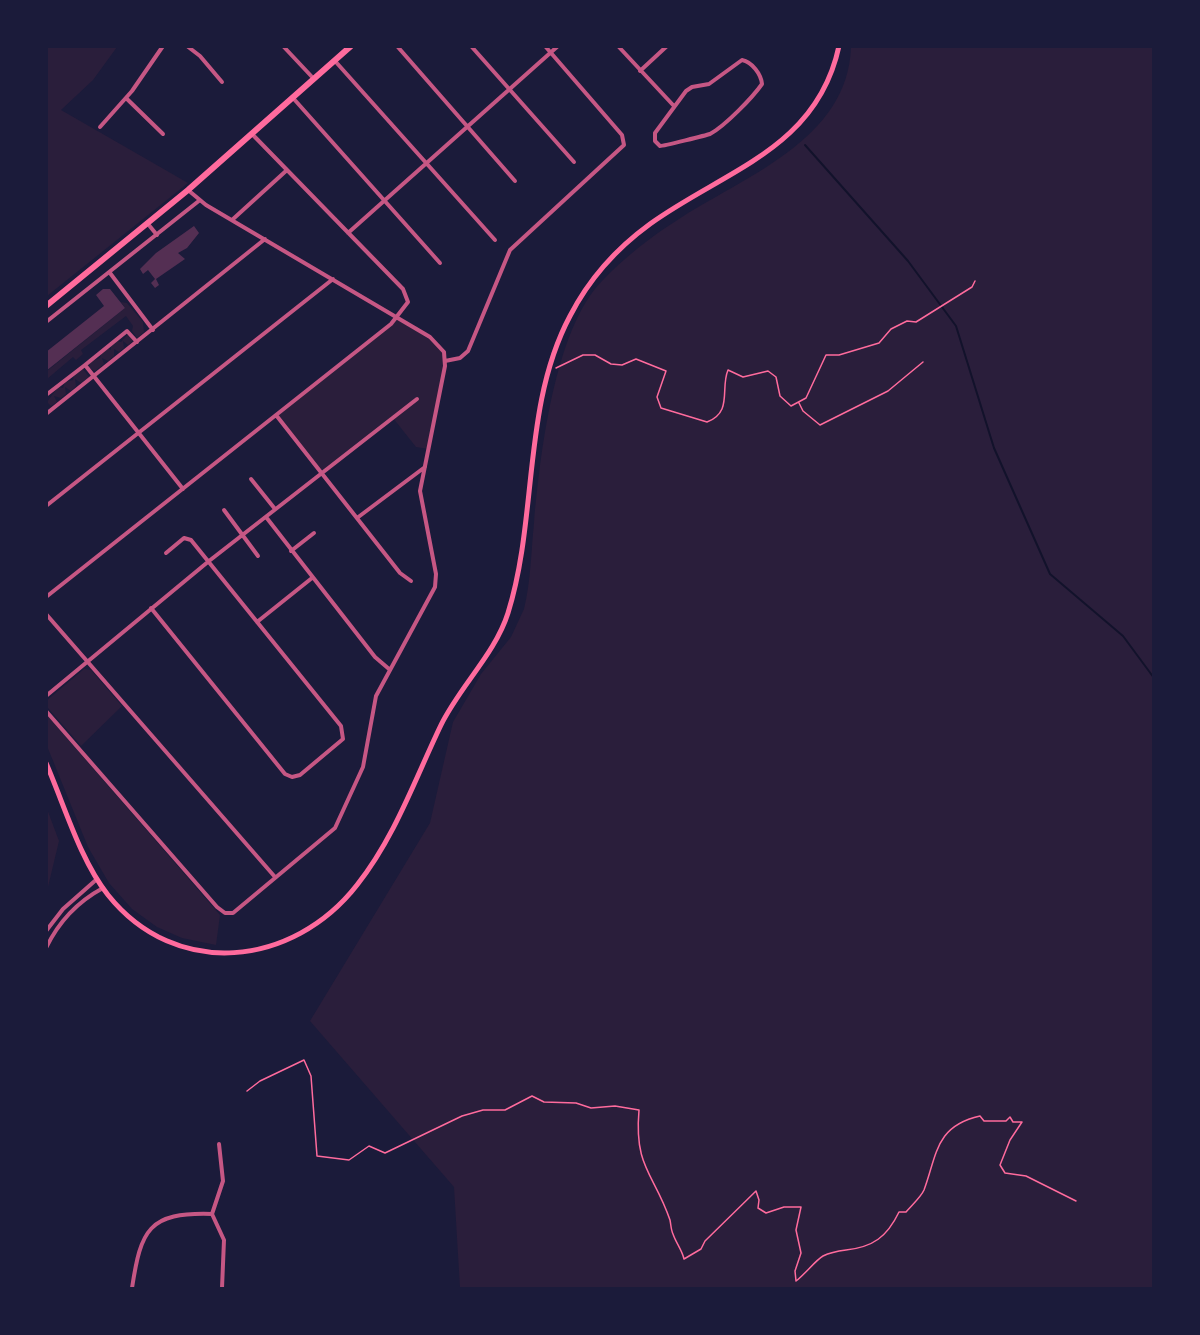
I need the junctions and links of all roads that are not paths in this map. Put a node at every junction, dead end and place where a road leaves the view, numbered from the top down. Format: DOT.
graph roads {
  1 [pos="163,46"];
  2 [pos="187,46"];
  3 [pos="282,46"];
  4 [pos="351,46"];
  5 [pos="397,46"];
  6 [pos="471,46"];
  7 [pos="545,46"];
  8 [pos="558,46"];
  9 [pos="618,46"];
  10 [pos="667,46"];
  11 [pos="839,46"];
  12 [pos="551,52"];
  13 [pos="335,61"];
  14 [pos="640,71"];
  15 [pos="314,79"];
  16 [pos="222,82"];
  17 [pos="509,90"];
  18 [pos="126,98"];
  19 [pos="293,98"];
  20 [pos="673,105"];
  21 [pos="100,127"];
  22 [pos="467,127"];
  23 [pos="163,134"];
  24 [pos="252,134"];
  25 [pos="574,162"];
  26 [pos="426,164"];
  27 [pos="287,170"];
  28 [pos="515,181"];
  29 [pos="188,190"];
  30 [pos="200,200"];
  31 [pos="384,201"];
  32 [pos="232,220"];
  33 [pos="148,224"];
  34 [pos="348,233"];
  35 [pos="157,235"];
  36 [pos="265,239"];
  37 [pos="495,240"];
  38 [pos="440,262"];
  39 [pos="110,273"];
  40 [pos="333,279"];
  41 [pos="46,306"];
  42 [pos="396,317"];
  43 [pos="46,322"];
  44 [pos="153,330"];
  45 [pos="137,342"];
  46 [pos="445,361"];
  47 [pos="87,367"];
  48 [pos="94,376"];
  49 [pos="46,395"];
  50 [pos="417,399"];
  51 [pos="46,406"];
  52 [pos="48,413"];
  53 [pos="276,415"];
  54 [pos="139,433"];
  55 [pos="425,467"];
  56 [pos="322,473"];
  57 [pos="251,479"];
  58 [pos="183,489"];
  59 [pos="46,506"];
  60 [pos="275,509"];
  61 [pos="224,510"];
  62 [pos="266,517"];
  63 [pos="357,518"];
  64 [pos="314,533"];
  65 [pos="242,535"];
  66 [pos="291,551"];
  67 [pos="166,553"];
  68 [pos="258,556"];
  69 [pos="209,561"];
  70 [pos="312,578"];
  71 [pos="411,581"];
  72 [pos="46,597"];
  73 [pos="151,608"];
  74 [pos="46,614"];
  75 [pos="257,622"];
  76 [pos="87,661"];
  77 [pos="390,669"];
  78 [pos="46,696"];
  79 [pos="46,711"];
  80 [pos="46,763"];
  81 [pos="275,877"];
  82 [pos="97,879"];
  83 [pos="103,888"];
  84 [pos="46,931"];
  85 [pos="46,948"];
  86 [pos="219,1144"];
  87 [pos="212,1214"];
  88 [pos="132,1288"];
  89 [pos="222,1288"];
  1 -- 18 [label="street"];
  2 -- 16 [label="street"];
  3 -- 15 [label="street"];
  4 -- 13 [label="main road"];
  5 -- 22 [label="street"];
  6 -- 17 [label="street"];
  7 -- 12 [label="street"];
  8 -- 12 [label="street"];
  9 -- 14 [label="street"];
  10 -- 14 [label="street"];
  11 -- 83 [label="main road"];
  12 -- 17 [label="street"];
  12 -- 46 [label="street"];
  13 -- 15 [label="main road"];
  13 -- 26 [label="street"];
  14 -- 20 [label="street"];
  15 -- 19 [label="main road"];
  17 -- 22 [label="street"];
  17 -- 25 [label="street"];
  18 -- 21 [label="street"];
  18 -- 23 [label="street"];
  19 -- 24 [label="main road"];
  19 -- 31 [label="street"];
  20 -- 20 [label="street"];
  22 -- 26 [label="street"];
  22 -- 28 [label="street"];
  24 -- 27 [label="street"];
  24 -- 29 [label="main road"];
  26 -- 31 [label="street"];
  26 -- 37 [label="street"];
  27 -- 32 [label="street"];
  27 -- 34 [label="street"];
  29 -- 30 [label="street"];
  29 -- 33 [label="main road"];
  30 -- 32 [label="street"];
  30 -- 35 [label="street"];
  31 -- 34 [label="street"];
  31 -- 38 [label="street"];
  32 -- 36 [label="street"];
  33 -- 35 [label="street"];
  33 -- 41 [label="main road"];
  34 -- 42 [label="street"];
  35 -- 39 [label="street"];
  36 -- 40 [label="street"];
  36 -- 44 [label="street"];
  39 -- 43 [label="street"];
  39 -- 44 [label="street"];
  40 -- 42 [label="street"];
  40 -- 54 [label="street"];
  42 -- 46 [label="street"];
  42 -- 53 [label="street"];
  44 -- 45 [label="street"];
  45 -- 47 [label="street"];
  45 -- 48 [label="street"];
  46 -- 55 [label="street"];
  47 -- 48 [label="street"];
  47 -- 49 [label="street"];
  48 -- 52 [label="street"];
  48 -- 54 [label="street"];
  50 -- 56 [label="street"];
  51 -- 52 [label="street"];
  53 -- 56 [label="street"];
  53 -- 58 [label="street"];
  54 -- 58 [label="street"];
  54 -- 59 [label="street"];
  55 -- 63 [label="street"];
  55 -- 77 [label="street"];
  56 -- 60 [label="street"];
  56 -- 63 [label="street"];
  57 -- 60 [label="street"];
  58 -- 72 [label="street"];
  60 -- 62 [label="street"];
  61 -- 65 [label="street"];
  62 -- 65 [label="street"];
  62 -- 66 [label="street"];
  63 -- 71 [label="street"];
  64 -- 66 [label="street"];
  65 -- 68 [label="street"];
  65 -- 69 [label="street"];
  66 -- 70 [label="street"];
  67 -- 69 [label="street"];
  69 -- 73 [label="street"];
  69 -- 75 [label="street"];
  70 -- 75 [label="street"];
  70 -- 77 [label="street"];
  73 -- 75 [label="street"];
  73 -- 76 [label="street"];
  74 -- 76 [label="street"];
  76 -- 78 [label="street"];
  76 -- 81 [label="street"];
  77 -- 81 [label="street"];
  79 -- 81 [label="street"];
  80 -- 82 [label="main road"];
  82 -- 83 [label="main road"];
  82 -- 84 [label="street"];
  83 -- 85 [label="street"];
  86 -- 87 [label="street"];
  87 -- 88 [label="street"];
  87 -- 89 [label="street"];
}
